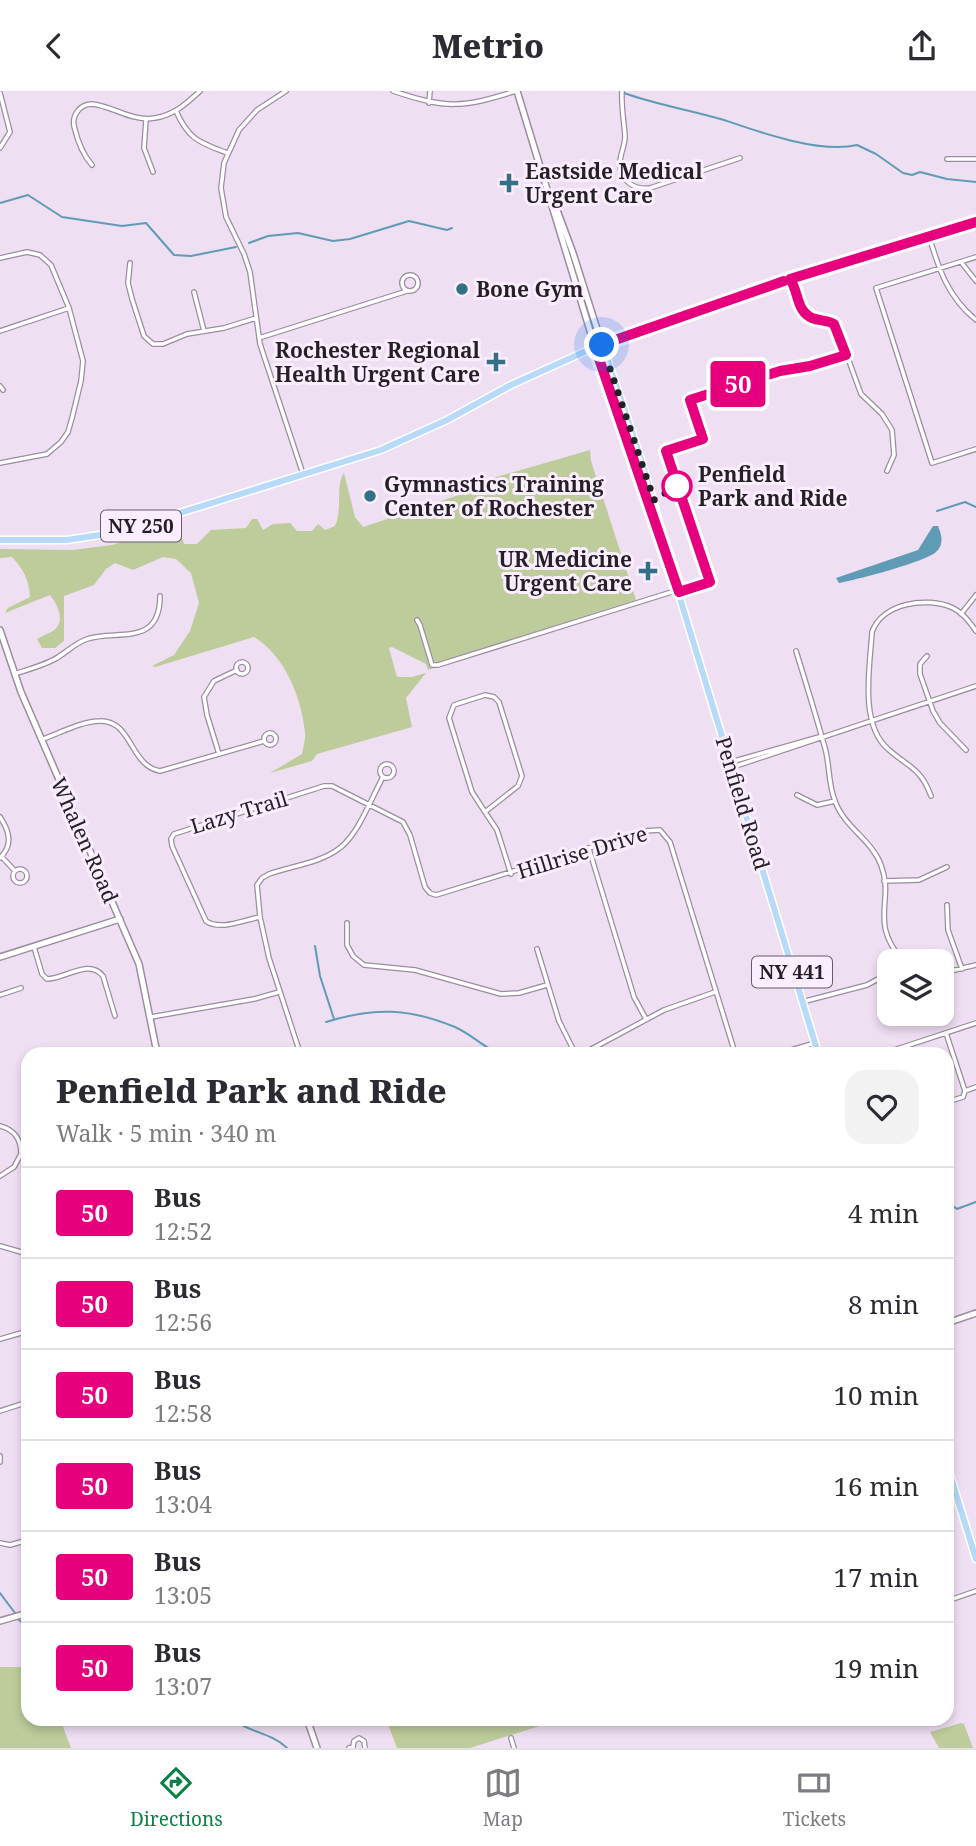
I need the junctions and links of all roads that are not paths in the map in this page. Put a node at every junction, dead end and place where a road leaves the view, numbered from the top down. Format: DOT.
graph roads {
  1 [pos="200,91"];
  2 [pos="286,91"];
  3 [pos="393,91"];
  4 [pos="430,91"];
  5 [pos="517,91"];
  6 [pos="622,91"];
  7 [pos="0,93"];
  8 [pos="429,103"];
  9 [pos="176,111"];
  10 [pos="146,119"];
  11 [pos="0,148"];
  12 [pos="227,153"];
  13 [pos="740,158"];
  14 [pos="947,159"];
  15 [pos="976,159"];
  16 [pos="92,165"];
  17 [pos="153,172"];
  18 [pos="976,222"];
  19 [pos="929,236"];
  20 [pos="976,257"];
  21 [pos="0,258"];
  22 [pos="961,261"];
  23 [pos="130,263"];
  24 [pos="938,268"];
  25 [pos="790,279"];
  26 [pos="976,281"];
  27 [pos="407,291"];
  28 [pos="194,292"];
  29 [pos="69,308"];
  30 [pos="256,318"];
  31 [pos="976,320"];
  32 [pos="0,331"];
  33 [pos="204,331"];
  34 [pos="258,338"];
  35 [pos="598,346"];
  36 [pos="976,449"];
  37 [pos="0,463"];
  38 [pos="887,471"];
  39 [pos="303,474"];
  40 [pos="0,540"];
  41 [pos="678,590"];
  42 [pos="976,595"];
  43 [pos="160,596"];
  44 [pos="961,614"];
  45 [pos="417,620"];
  46 [pos="976,631"];
  47 [pos="0,632"];
  48 [pos="796,651"];
  49 [pos="927,656"];
  50 [pos="237,670"];
  51 [pos="14,674"];
  52 [pos="976,685"];
  53 [pos="929,701"];
  54 [pos="872,719"];
  55 [pos="821,737"];
  56 [pos="41,739"];
  57 [pos="264,741"];
  58 [pos="966,750"];
  59 [pos="219,754"];
  60 [pos="732,764"];
  61 [pos="383,777"];
  62 [pos="797,795"];
  63 [pos="931,796"];
  64 [pos="835,801"];
  65 [pos="368,804"];
  66 [pos="485,812"];
  67 [pos="0,817"];
  68 [pos="589,849"];
  69 [pos="1,858"];
  70 [pos="418,863"];
  71 [pos="947,867"];
  72 [pos="15,871"];
  73 [pos="511,874"];
  74 [pos="884,881"];
  75 [pos="947,905"];
  76 [pos="260,918"];
  77 [pos="120,919"];
  78 [pos="347,923"];
  79 [pos="34,946"];
  80 [pos="537,949"];
  81 [pos="894,949"];
  82 [pos="0,957"];
  83 [pos="976,965"];
  84 [pos="962,969"];
  85 [pos="954,971"];
  86 [pos="877,980"];
  87 [pos="547,985"];
  88 [pos="21,988"];
  89 [pos="279,992"];
  90 [pos="715,992"];
  91 [pos="0,995"];
  92 [pos="802,1002"];
  93 [pos="115,1016"];
  94 [pos="151,1017"];
  95 [pos="646,1019"];
  96 [pos="976,1023"];
  97 [pos="946,1033"];
  98 [pos="814,1043"];
  99 [pos="156,1047"];
  100 [pos="298,1047"];
  101 [pos="572,1047"];
  102 [pos="595,1047"];
  103 [pos="733,1047"];
  104 [pos="801,1047"];
  105 [pos="816,1047"];
  106 [pos="903,1047"];
  107 [pos="951,1047"];
  108 [pos="954,1057"];
  109 [pos="976,1087"];
  110 [pos="965,1091"];
  111 [pos="954,1100"];
  112 [pos="0,1126"];
  113 [pos="0,1176"];
  114 [pos="0,1246"];
  115 [pos="21,1252"];
  116 [pos="976,1313"];
  117 [pos="954,1321"];
  118 [pos="21,1333"];
  119 [pos="0,1339"];
  120 [pos="21,1404"];
  121 [pos="0,1411"];
  122 [pos="0,1456"];
  123 [pos="0,1462"];
  124 [pos="954,1486"];
  125 [pos="21,1542"];
  126 [pos="0,1543"];
  127 [pos="975,1549"];
  128 [pos="976,1559"];
  129 [pos="976,1591"];
  130 [pos="954,1599"];
  131 [pos="21,1615"];
  132 [pos="0,1621"];
  133 [pos="309,1726"];
  134 [pos="511,1738"];
  135 [pos="317,1748"];
  136 [pos="352,1748"];
  137 [pos="365,1748"];
  138 [pos="514,1748"];
  1 -- 9 [label="street"];
  2 -- 12 [label="street"];
  3 -- 8 [label="street"];
  4 -- 8 [label="street"];
  5 -- 8 [label="street"];
  5 -- 35 [label="street, Penfield Road / NY 441"];
  6 -- 13 [label="street"];
  7 -- 11 [label="street"];
  9 -- 10 [label="street"];
  9 -- 12 [label="street"];
  10 -- 16 [label="street"];
  10 -- 17 [label="street"];
  12 -- 30 [label="street"];
  14 -- 15 [label="street"];
  18 -- 19 [label="main road, NY 250"];
  19 -- 24 [label="street"];
  19 -- 25 [label="main road, NY 250"];
  20 -- 22 [label="street"];
  21 -- 29 [label="street"];
  22 -- 24 [label="street"];
  22 -- 26 [label="street"];
  23 -- 33 [label="street"];
  24 -- 31 [label="street"];
  24 -- 36 [label="street"];
  25 -- 35 [label="main road, NY 250"];
  25 -- 38 [label="street"];
  27 -- 27 [label="street"];
  27 -- 34 [label="street"];
  28 -- 33 [label="street"];
  29 -- 32 [label="street"];
  29 -- 37 [label="street"];
  30 -- 33 [label="street"];
  30 -- 34 [label="street"];
  34 -- 39 [label="street"];
  35 -- 39 [label="main road, NY 250"];
  35 -- 41 [label="main road, Penfield Road / NY 441"];
  39 -- 40 [label="main road, NY 250"];
  41 -- 45 [label="street"];
  41 -- 60 [label="main road, Penfield Road / NY 441"];
  42 -- 44 [label="street"];
  43 -- 51 [label="street"];
  44 -- 46 [label="street"];
  44 -- 54 [label="street"];
  47 -- 51 [label="street, Whalen Road"];
  48 -- 55 [label="street"];
  49 -- 53 [label="street"];
  50 -- 59 [label="street"];
  51 -- 56 [label="street, Whalen Road"];
  52 -- 53 [label="street"];
  53 -- 54 [label="street"];
  53 -- 58 [label="street"];
  54 -- 55 [label="street"];
  54 -- 63 [label="street"];
  55 -- 60 [label="street"];
  55 -- 64 [label="street"];
  56 -- 59 [label="street"];
  56 -- 77 [label="street, Whalen Road"];
  57 -- 59 [label="street"];
  60 -- 92 [label="main road, Penfield Road / NY 441"];
  61 -- 65 [label="street"];
  62 -- 64 [label="street"];
  64 -- 74 [label="street"];
  65 -- 70 [label="street, Lazy Trail"];
  65 -- 76 [label="street"];
  65 -- 76 [label="street, Lazy Trail"];
  66 -- 66 [label="street"];
  66 -- 73 [label="street"];
  67 -- 69 [label="street"];
  68 -- 73 [label="street, Hillrise Drive"];
  68 -- 90 [label="street, Hillrise Drive"];
  68 -- 95 [label="street"];
  69 -- 72 [label="street"];
  70 -- 73 [label="street, Hillrise Drive"];
  71 -- 74 [label="street"];
  74 -- 81 [label="street"];
  75 -- 84 [label="street"];
  76 -- 89 [label="street"];
  77 -- 79 [label="street"];
  77 -- 94 [label="street, Whalen Road"];
  78 -- 87 [label="street"];
  79 -- 82 [label="street"];
  79 -- 93 [label="street"];
  80 -- 87 [label="street"];
  83 -- 84 [label="street"];
  84 -- 85 [label="street"];
  86 -- 92 [label="street"];
  87 -- 101 [label="street"];
  88 -- 91 [label="street"];
  89 -- 94 [label="street"];
  89 -- 100 [label="street"];
  90 -- 95 [label="street"];
  90 -- 103 [label="street, Hillrise Drive"];
  92 -- 98 [label="main road, Penfield Road / NY 441"];
  94 -- 99 [label="street, Whalen Road"];
  95 -- 102 [label="street"];
  96 -- 97 [label="street"];
  97 -- 106 [label="street"];
  97 -- 107 [label="street"];
  98 -- 104 [label="street"];
  98 -- 105 [label="main road, Penfield Road / NY 441"];
  108 -- 110 [label="street"];
  109 -- 110 [label="street"];
  110 -- 111 [label="street"];
  112 -- 113 [label="street"];
  114 -- 115 [label="street"];
  116 -- 117 [label="street"];
  118 -- 119 [label="street"];
  120 -- 121 [label="street"];
  122 -- 123 [label="street"];
  124 -- 127 [label="main road"];
  125 -- 126 [label="street"];
  127 -- 128 [label="main road"];
  129 -- 130 [label="street"];
  131 -- 132 [label="street"];
  133 -- 135 [label="street"];
  134 -- 138 [label="street"];
  136 -- 137 [label="street"];
}
